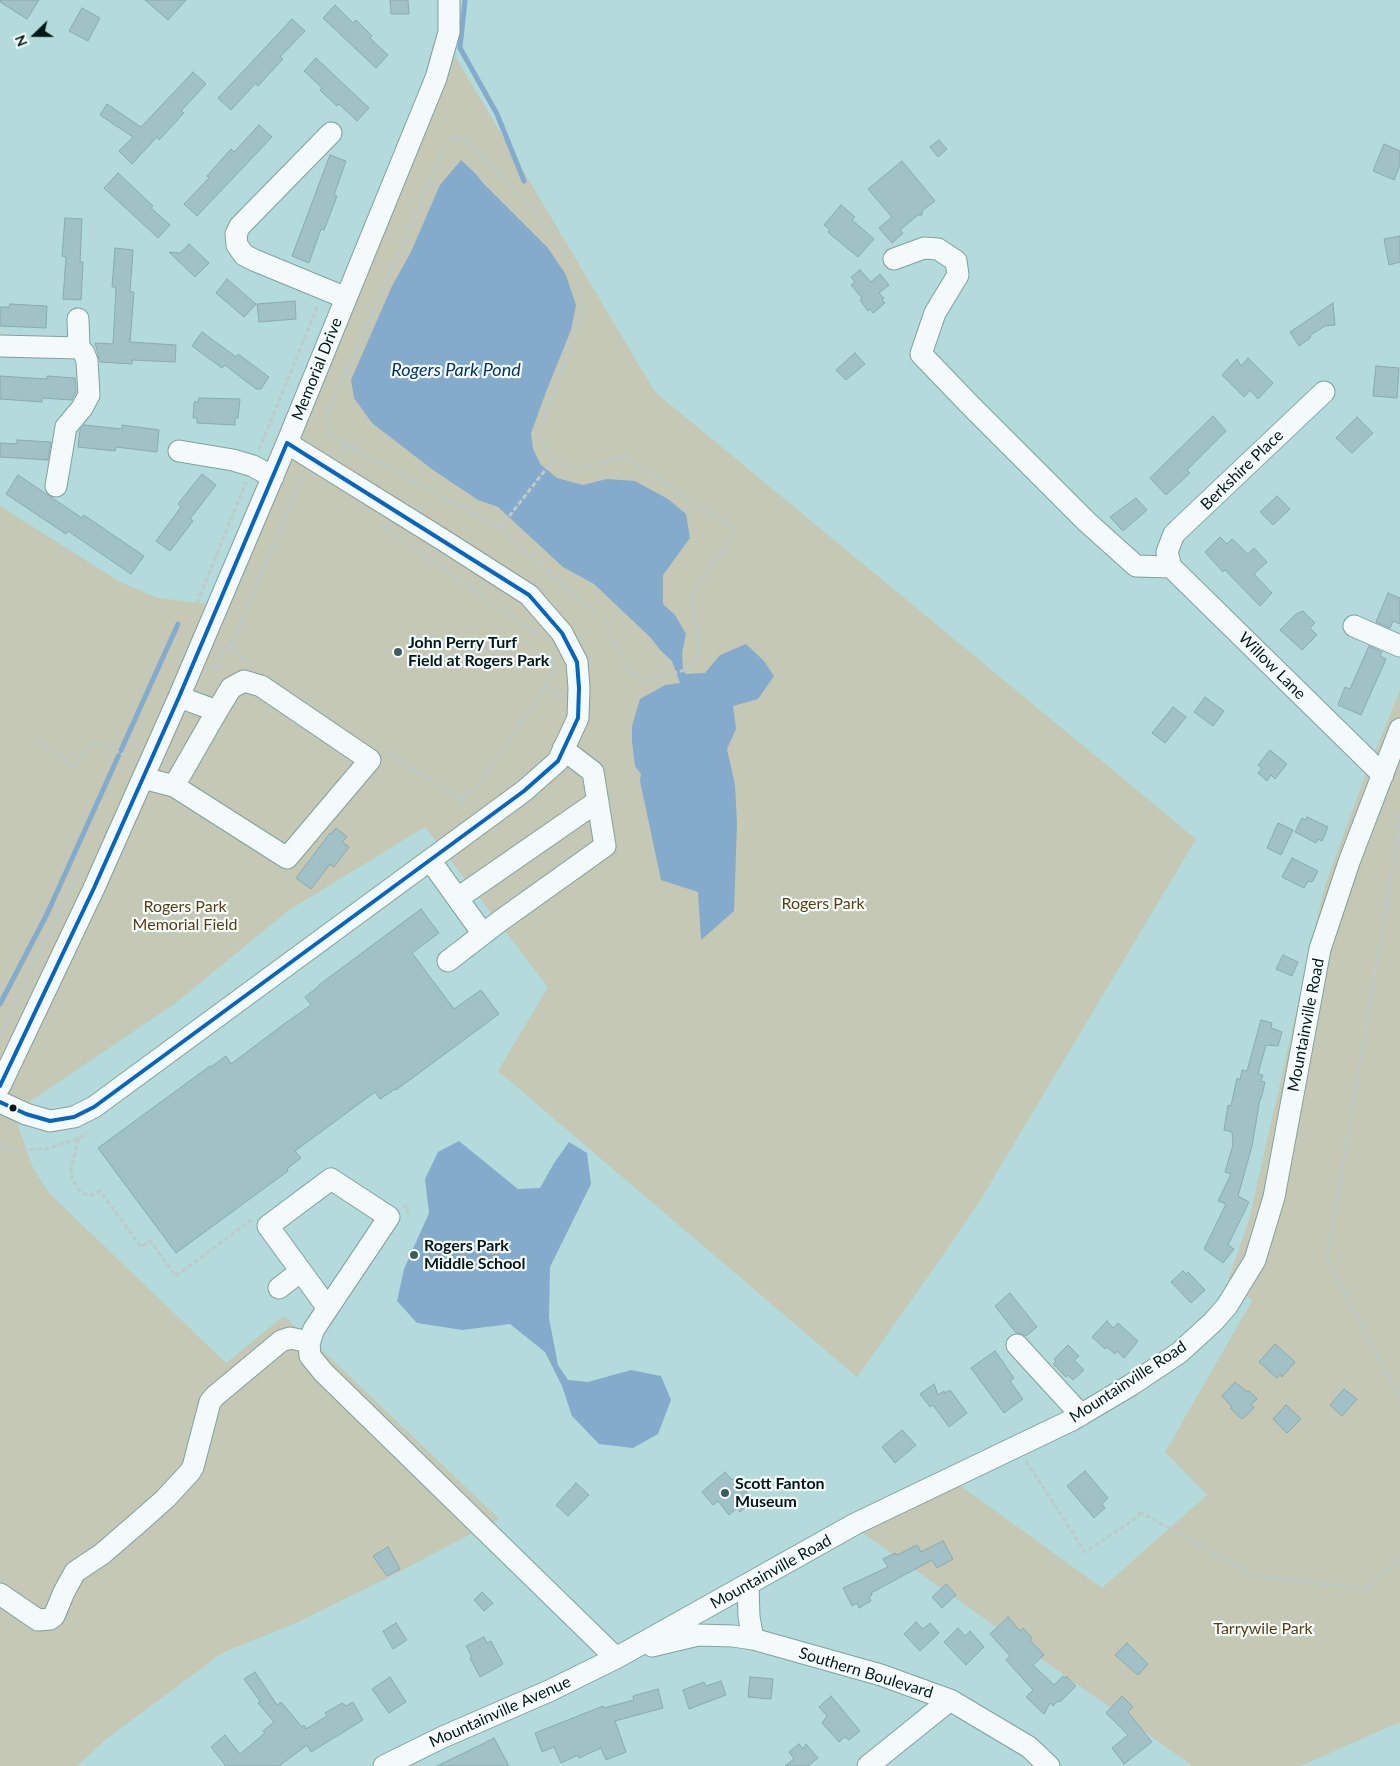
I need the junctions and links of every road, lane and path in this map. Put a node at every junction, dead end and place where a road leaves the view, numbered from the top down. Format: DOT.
graph roads {
  1 [pos="450,0"];
  2 [pos="331,133"];
  3 [pos="894,259"];
  4 [pos="325,289"];
  5 [pos="346,298"];
  6 [pos="78,319"];
  7 [pos="0,346"];
  8 [pos="79,348"];
  9 [pos="1324,392"];
  10 [pos="287,443"];
  11 [pos="179,451"];
  12 [pos="257,455"];
  13 [pos="553,460"];
  14 [pos="273,477"];
  15 [pos="247,479"];
  16 [pos="301,479"];
  17 [pos="56,486"];
  18 [pos="373,519"];
  19 [pos="500,528"];
  20 [pos="1169,560"];
  21 [pos="194,611"];
  22 [pos="1354,626"];
  23 [pos="539,636"];
  24 [pos="232,645"];
  25 [pos="1400,646"];
  26 [pos="550,651"];
  27 [pos="545,687"];
  28 [pos="179,697"];
  29 [pos="563,698"];
  30 [pos="217,711"];
  31 [pos="1400,728"];
  32 [pos="39,742"];
  33 [pos="563,749"];
  34 [pos="137,752"];
  35 [pos="135,769"];
  36 [pos="1383,775"];
  37 [pos="174,786"];
  38 [pos="459,799"];
  39 [pos="598,801"];
  40 [pos="1400,809"];
  41 [pos="1399,839"];
  42 [pos="430,860"];
  43 [pos="81,868"];
  44 [pos="458,898"];
  45 [pos="483,934"];
  46 [pos="448,961"];
  47 [pos="0,1035"];
  48 [pos="0,1086"];
  49 [pos="0,1102"];
  50 [pos="79,1138"];
  51 [pos="402,1204"];
  52 [pos="404,1217"];
  53 [pos="254,1218"];
  54 [pos="301,1272"];
  55 [pos="279,1288"];
  56 [pos="327,1307"];
  57 [pos="310,1342"];
  58 [pos="1017,1345"];
  59 [pos="1400,1396"];
  60 [pos="1081,1415"];
  61 [pos="1025,1459"];
  62 [pos="1400,1558"];
  63 [pos="748,1585"];
  64 [pos="0,1594"];
  65 [pos="753,1639"];
  66 [pos="616,1658"];
  67 [pos="950,1700"];
  68 [pos="384,1766"];
  69 [pos="868,1766"];
  70 [pos="1049,1766"];
  1 -- 5 [label="street, Memorial Drive"];
  2 -- 4 [label="street"];
  3 -- 20 [label="street"];
  4 -- 5 [label="street"];
  4 -- 12 [label="path"];
  5 -- 10 [label="street, Memorial Drive"];
  6 -- 8 [label="street"];
  7 -- 8 [label="street"];
  8 -- 17 [label="street"];
  9 -- 20 [label="street, Berkshire Place"];
  10 -- 14 [label="street, Memorial Drive"];
  10 -- 33 [label="street"];
  11 -- 14 [label="street"];
  13 -- 19 [label="path"];
  13 -- 19 [label="path"];
  13 -- 19 [label="path"];
  14 -- 28 [label="street, Memorial Drive"];
  15 -- 21 [label="path"];
  16 -- 24 [label="path"];
  18 -- 23 [label="path"];
  20 -- 36 [label="street, Willow Lane"];
  22 -- 25 [label="street"];
  26 -- 27 [label="path"];
  27 -- 29 [label="path"];
  27 -- 38 [label="path"];
  28 -- 30 [label="street"];
  28 -- 35 [label="street, Memorial Drive"];
  30 -- 37 [label="street"];
  30 -- 37 [label="street"];
  31 -- 36 [label="street, Mountainville Road"];
  32 -- 35 [label="path"];
  33 -- 39 [label="street"];
  33 -- 42 [label="street"];
  34 -- 35 [label="path"];
  35 -- 37 [label="street"];
  35 -- 48 [label="street, Memorial Drive"];
  36 -- 60 [label="street, Mountainville Road"];
  39 -- 44 [label="street"];
  39 -- 45 [label="street"];
  40 -- 41 [label="path"];
  41 -- 59 [label="path"];
  42 -- 44 [label="street"];
  42 -- 49 [label="street"];
  43 -- 47 [label="path"];
  44 -- 45 [label="street"];
  45 -- 46 [label="street"];
  50 -- 53 [label="path"];
  51 -- 52 [label="path"];
  54 -- 55 [label="street"];
  54 -- 56 [label="street"];
  54 -- 56 [label="street"];
  56 -- 57 [label="street"];
  57 -- 64 [label="street"];
  57 -- 66 [label="street"];
  58 -- 60 [label="street"];
  60 -- 63 [label="street, Mountainville Road"];
  61 -- 62 [label="path"];
  63 -- 65 [label="street"];
  63 -- 66 [label="street, Mountainville Road"];
  65 -- 66 [label="street, Southern Boulevard"];
  65 -- 67 [label="street, Southern Boulevard"];
  66 -- 68 [label="street, Mountainville Avenue"];
  67 -- 69 [label="street"];
  67 -- 70 [label="street, Southern Boulevard"];
}
